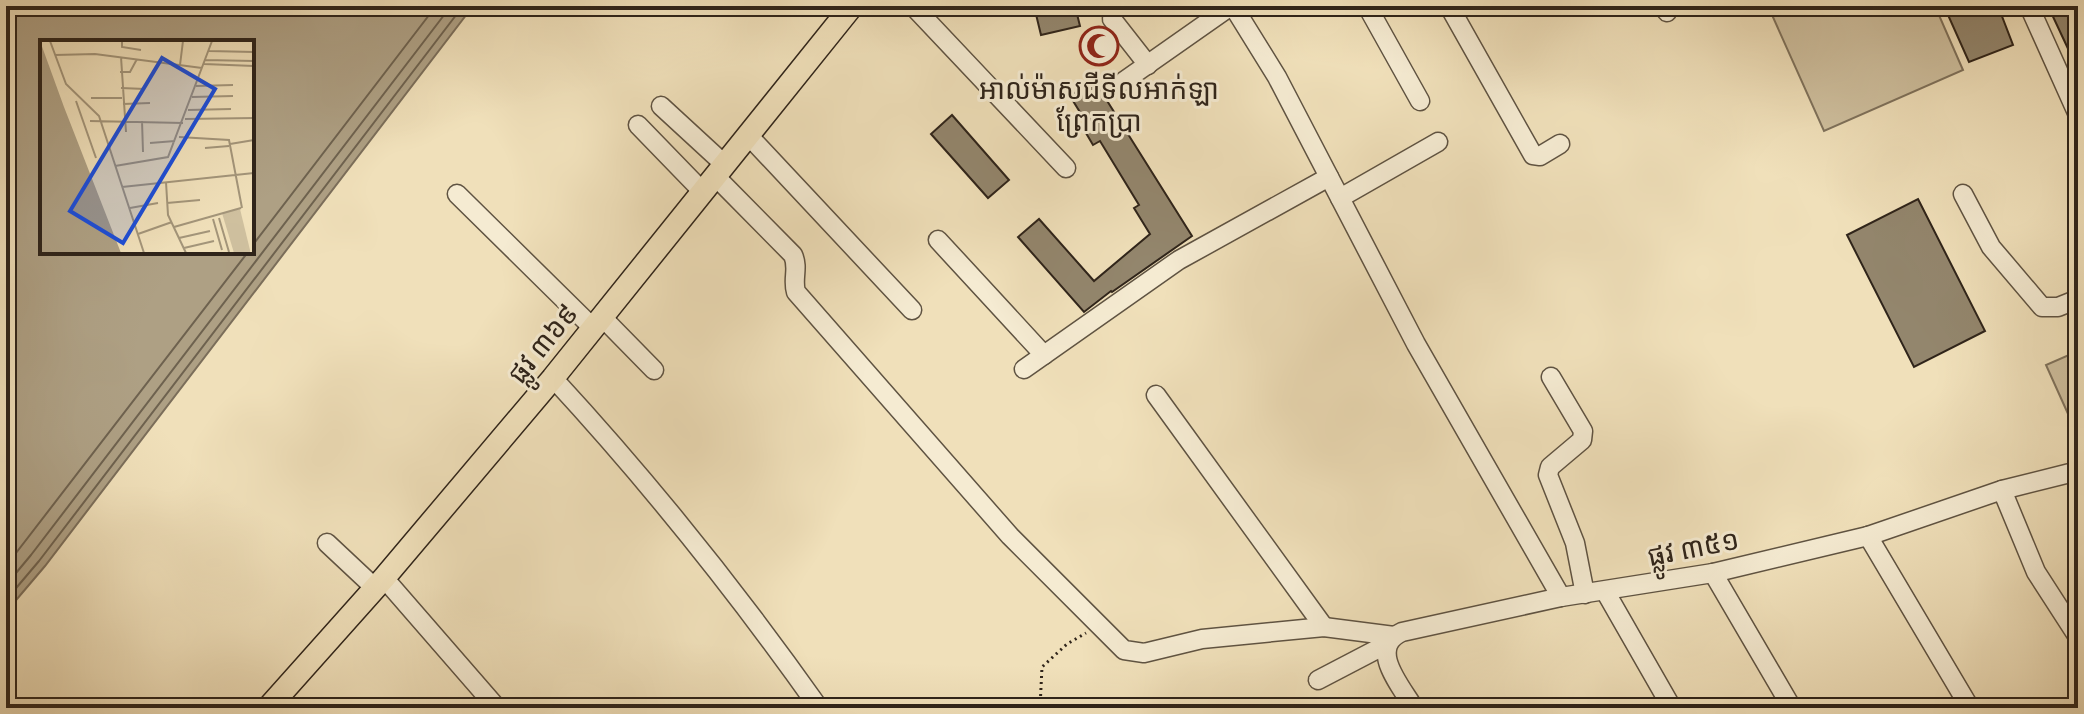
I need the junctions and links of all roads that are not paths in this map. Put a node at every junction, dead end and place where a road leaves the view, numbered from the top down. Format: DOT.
graph roads {
  1 [pos="852,6"];
  2 [pos="913,6"];
  3 [pos="1232,6"];
  4 [pos="1367,6"];
  5 [pos="1449,6"];
  6 [pos="2029,6"];
  7 [pos="1112,19"];
  8 [pos="1148,65"];
  9 [pos="1124,81"];
  10 [pos="1420,101"];
  11 [pos="661,106"];
  12 [pos="2077,109"];
  13 [pos="638,125"];
  14 [pos="748,135"];
  15 [pos="1438,142"];
  16 [pos="1560,144"];
  17 [pos="1066,168"];
  18 [pos="714,177"];
  19 [pos="1329,177"];
  20 [pos="457,194"];
  21 [pos="1963,194"];
  22 [pos="1340,198"];
  23 [pos="938,240"];
  24 [pos="2078,299"];
  25 [pos="912,310"];
  26 [pos="597,323"];
  27 [pos="1044,355"];
  28 [pos="1024,369"];
  29 [pos="654,370"];
  30 [pos="1551,377"];
  31 [pos="553,378"];
  32 [pos="1156,395"];
  33 [pos="2078,471"];
  34 [pos="2002,490"];
  35 [pos="1868,536"];
  36 [pos="327,543"];
  37 [pos="1713,573"];
  38 [pos="380,583"];
  39 [pos="1605,591"];
  40 [pos="1585,594"];
  41 [pos="1561,597"];
  42 [pos="1324,627"];
  43 [pos="2078,637"];
  44 [pos="1390,640"];
  45 [pos="1318,680"];
  46 [pos="268,708"];
  47 [pos="497,708"];
  48 [pos="819,708"];
  49 [pos="1414,708"];
  50 [pos="1672,708"];
  51 [pos="1792,708"];
  52 [pos="1970,708"];
  1 -- 14 [label="main road, ផ្លូវ ៣៦៩"];
  2 -- 17 [label="street"];
  3 -- 8 [label="street"];
  3 -- 19 [label="street"];
  4 -- 10 [label="street"];
  5 -- 16 [label="street"];
  6 -- 12 [label="street"];
  7 -- 8 [label="street"];
  8 -- 9 [label="street"];
  11 -- 18 [label="street"];
  13 -- 18 [label="street"];
  14 -- 18 [label="main road, ផ្លូវ ៣៦៩"];
  14 -- 25 [label="street"];
  15 -- 22 [label="street"];
  18 -- 26 [label="main road, ផ្លូវ ៣៦៩"];
  18 -- 42 [label="street"];
  19 -- 22 [label="street"];
  19 -- 27 [label="street"];
  20 -- 26 [label="street"];
  21 -- 24 [label="street"];
  22 -- 41 [label="street"];
  23 -- 27 [label="street"];
  26 -- 29 [label="street"];
  26 -- 31 [label="main road, ផ្លូវ ៣៦៩"];
  27 -- 28 [label="street"];
  30 -- 40 [label="street"];
  31 -- 38 [label="main road, ផ្លូវ ៣៦៩"];
  31 -- 48 [label="street"];
  32 -- 42 [label="street"];
  33 -- 34 [label="street, ផ្លូវ ៣៥១"];
  34 -- 35 [label="street, ផ្លូវ ៣៥១"];
  34 -- 43 [label="street"];
  35 -- 37 [label="street, ផ្លូវ ៣៥១"];
  35 -- 52 [label="street"];
  36 -- 38 [label="street"];
  37 -- 39 [label="street, ផ្លូវ ៣៥១"];
  37 -- 51 [label="street"];
  38 -- 46 [label="main road, ផ្លូវ ៣៦៩"];
  38 -- 47 [label="street"];
  39 -- 40 [label="street, ផ្លូវ ៣៥១"];
  39 -- 50 [label="street"];
  40 -- 41 [label="street, ផ្លូវ ៣៥១"];
  41 -- 44 [label="street, ផ្លូវ ៣៥១"];
  42 -- 44 [label="street"];
  44 -- 45 [label="street"];
  44 -- 49 [label="street"];
}
